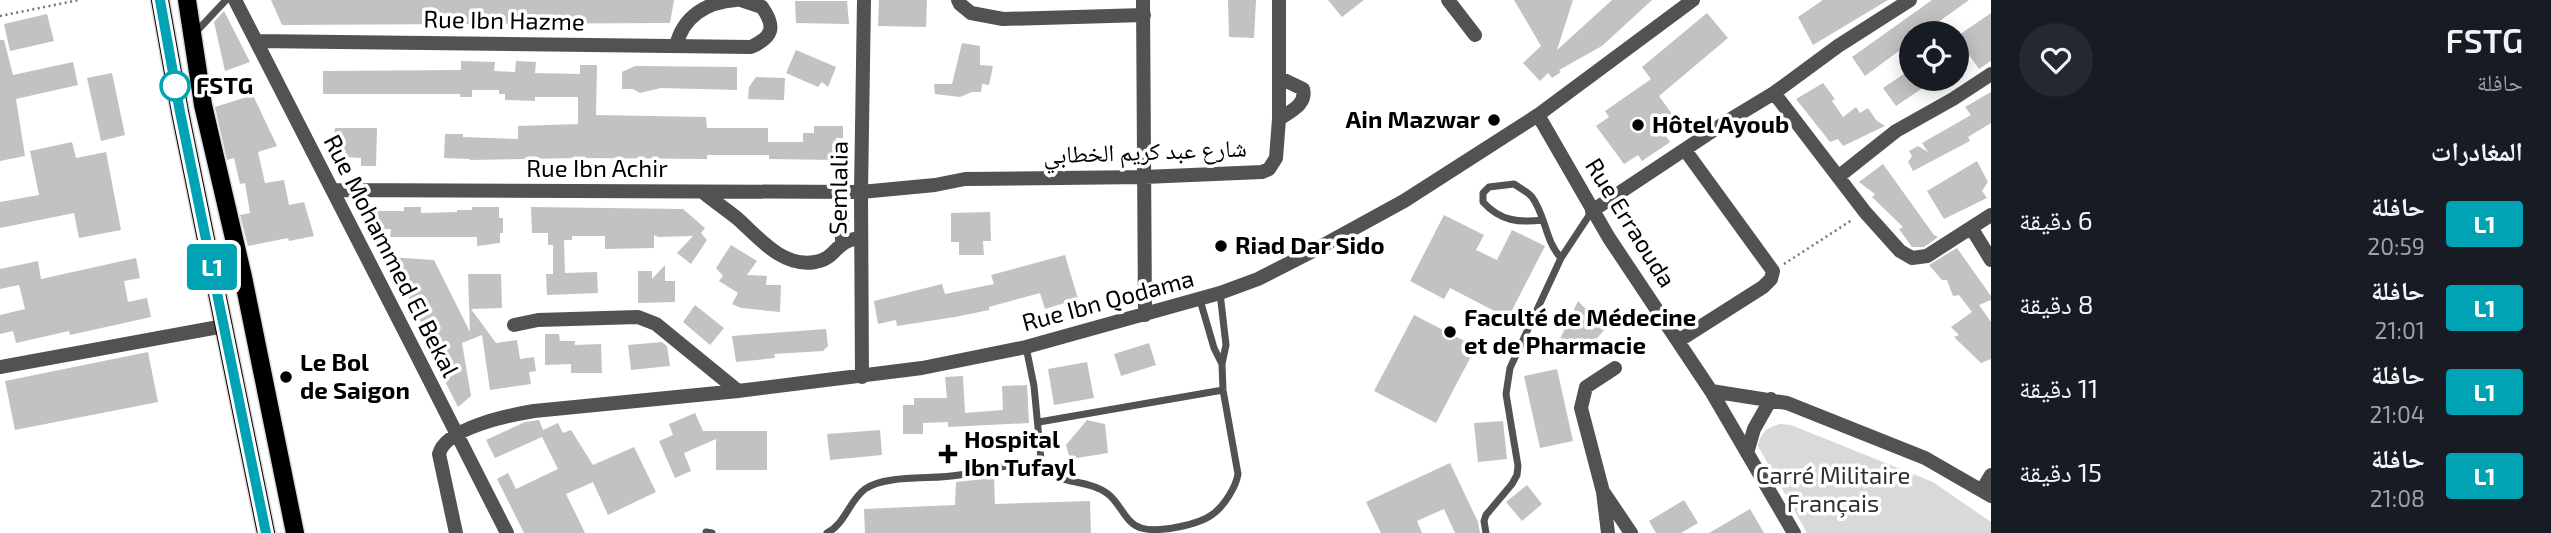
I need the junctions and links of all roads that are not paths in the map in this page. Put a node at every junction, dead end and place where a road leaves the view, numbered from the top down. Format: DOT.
graph roads {
  1 [pos="160,0"];
  2 [pos="187,0"];
  3 [pos="226,0"];
  4 [pos="234,0"];
  5 [pos="738,0"];
  6 [pos="864,0"];
  7 [pos="958,0"];
  8 [pos="1143,0"];
  9 [pos="1279,0"];
  10 [pos="1448,0"];
  11 [pos="1693,0"];
  12 [pos="1910,0"];
  13 [pos="1144,15"];
  14 [pos="1475,35"];
  15 [pos="193,37"];
  16 [pos="256,41"];
  17 [pos="676,46"];
  18 [pos="1991,74"];
  19 [pos="1280,78"];
  20 [pos="1774,93"];
  21 [pos="1538,115"];
  22 [pos="1279,119"];
  23 [pos="1685,150"];
  24 [pos="1144,177"];
  25 [pos="1838,177"];
  26 [pos="334,190"];
  27 [pos="841,192"];
  28 [pos="861,192"];
  29 [pos="704,193"];
  30 [pos="1592,211"];
  31 [pos="1991,215"];
  32 [pos="1543,220"];
  33 [pos="1972,229"];
  34 [pos="861,238"];
  35 [pos="842,243"];
  36 [pos="1561,258"];
  37 [pos="1991,260"];
  38 [pos="1220,293"];
  39 [pos="1200,300"];
  40 [pos="1145,315"];
  41 [pos="514,325"];
  42 [pos="224,326"];
  43 [pos="1678,341"];
  44 [pos="1026,347"];
  45 [pos="1222,363"];
  46 [pos="0,367"];
  47 [pos="1615,368"];
  48 [pos="862,377"];
  49 [pos="1223,390"];
  50 [pos="738,391"];
  51 [pos="1711,391"];
  52 [pos="1771,399"];
  53 [pos="1039,422"];
  54 [pos="457,433"];
  55 [pos="1747,453"];
  56 [pos="1042,470"];
  57 [pos="1991,475"];
  58 [pos="1603,492"];
  59 [pos="1986,493"];
  60 [pos="1156,532"];
  61 [pos="266,533"];
  62 [pos="295,533"];
  63 [pos="456,533"];
  64 [pos="507,533"];
  65 [pos="829,533"];
  66 [pos="1486,533"];
  67 [pos="1608,533"];
  68 [pos="1631,533"];
  69 [pos="1794,533"];
  1 -- 42 [label="main road"];
  2 -- 15 [label="main road"];
  3 -- 15 [label="lane"];
  4 -- 16 [label="street, Rue Mohammed El Bekal"];
  5 -- 17 [label="street"];
  5 -- 17 [label="street, Rue Ibn Hazme"];
  6 -- 28 [label="street, Semlalia"];
  7 -- 13 [label="street"];
  8 -- 13 [label="street"];
  9 -- 19 [label="street, شارع عبد كريم الخطابي"];
  10 -- 14 [label="street"];
  11 -- 21 [label="street, Rue Ibn Qodama"];
  12 -- 20 [label="street"];
  13 -- 24 [label="street"];
  15 -- 62 [label="main road"];
  16 -- 17 [label="street, Rue Ibn Hazme"];
  16 -- 26 [label="street, Rue Mohammed El Bekal"];
  18 -- 25 [label="street"];
  19 -- 22 [label="street, شارع عبد كريم الخطابي"];
  19 -- 22 [label="street"];
  20 -- 23 [label="street"];
  20 -- 25 [label="street"];
  21 -- 30 [label="street, Rue Erraouda"];
  21 -- 38 [label="street, Rue Ibn Qodama"];
  22 -- 24 [label="street, شارع عبد كريم الخطابي"];
  23 -- 30 [label="street"];
  23 -- 43 [label="street"];
  24 -- 28 [label="street, شارع عبد كريم الخطابي"];
  24 -- 40 [label="street"];
  25 -- 33 [label="street"];
  26 -- 29 [label="street, Rue Ibn Achir"];
  26 -- 54 [label="street, Rue Mohammed El Bekal"];
  27 -- 28 [label="street, Rue Ibn Achir"];
  27 -- 29 [label="street, Rue Ibn Achir"];
  27 -- 35 [label="street"];
  28 -- 34 [label="street, Semlalia"];
  29 -- 35 [label="street"];
  30 -- 36 [label="lane"];
  30 -- 43 [label="street, Rue Erraouda"];
  31 -- 33 [label="street"];
  32 -- 32 [label="lane"];
  32 -- 36 [label="lane"];
  33 -- 37 [label="street"];
  34 -- 35 [label="street"];
  34 -- 48 [label="street, Semlalia"];
  36 -- 66 [label="lane"];
  38 -- 39 [label="street, Rue Ibn Qodama"];
  38 -- 45 [label="lane"];
  39 -- 40 [label="street, Rue Ibn Qodama"];
  39 -- 45 [label="lane"];
  40 -- 44 [label="street, Rue Ibn Qodama"];
  41 -- 50 [label="street"];
  42 -- 46 [label="street"];
  42 -- 61 [label="main road"];
  43 -- 51 [label="street, Rue Erraouda"];
  44 -- 48 [label="street, Rue Ibn Qodama"];
  44 -- 53 [label="lane"];
  45 -- 49 [label="lane"];
  47 -- 58 [label="street"];
  48 -- 50 [label="street, Rue Ibn Qodama"];
  49 -- 53 [label="lane"];
  49 -- 60 [label="lane"];
  50 -- 54 [label="street, Rue Ibn Qodama"];
  51 -- 52 [label="street"];
  51 -- 55 [label="street, Rue Erraouda"];
  52 -- 55 [label="street"];
  52 -- 59 [label="street"];
  53 -- 56 [label="lane"];
  54 -- 63 [label="street"];
  54 -- 64 [label="street, Rue Mohammed El Bekal"];
  55 -- 69 [label="street, Rue Erraouda"];
  56 -- 60 [label="lane"];
  56 -- 65 [label="lane"];
  57 -- 59 [label="street"];
  58 -- 67 [label="street"];
  58 -- 68 [label="street"];
}
